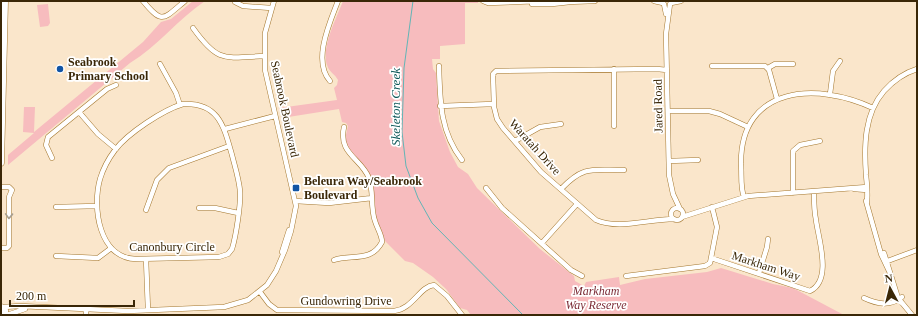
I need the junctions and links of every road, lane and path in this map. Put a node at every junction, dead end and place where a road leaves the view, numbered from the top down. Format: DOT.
graph roads {
  1 [pos="5,1"];
  2 [pos="143,1"];
  3 [pos="185,1"];
  4 [pos="274,1"];
  5 [pos="338,1"];
  6 [pos="484,1"];
  7 [pos="539,1"];
  8 [pos="595,1"];
  9 [pos="654,1"];
  10 [pos="681,1"];
  11 [pos="236,2"];
  12 [pos="521,2"];
  13 [pos="547,2"];
  14 [pos="570,2"];
  15 [pos="663,3"];
  16 [pos="671,3"];
  17 [pos="271,8"];
  18 [pos="3,11"];
  19 [pos="667,18"];
  20 [pos="193,28"];
  21 [pos="264,56"];
  22 [pos="840,61"];
  23 [pos="160,64"];
  24 [pos="793,64"];
  25 [pos="439,66"];
  26 [pos="712,66"];
  27 [pos="667,68"];
  28 [pos="768,68"];
  29 [pos="614,69"];
  30 [pos="917,69"];
  31 [pos="330,81"];
  32 [pos="116,85"];
  33 [pos="830,94"];
  34 [pos="777,99"];
  35 [pos="493,104"];
  36 [pos="180,105"];
  37 [pos="440,106"];
  38 [pos="873,108"];
  39 [pos="668,111"];
  40 [pos="79,112"];
  41 [pos="275,116"];
  42 [pos="561,124"];
  43 [pos="614,126"];
  44 [pos="344,127"];
  45 [pos="748,127"];
  46 [pos="224,129"];
  47 [pos="515,141"];
  48 [pos="820,141"];
  49 [pos="229,146"];
  50 [pos="116,149"];
  51 [pos="52,158"];
  52 [pos="462,160"];
  53 [pos="698,160"];
  54 [pos="669,161"];
  55 [pos="1,163"];
  56 [pos="624,170"];
  57 [pos="1,187"];
  58 [pos="486,188"];
  59 [pos="866,188"];
  60 [pos="561,189"];
  61 [pos="814,192"];
  62 [pos="793,193"];
  63 [pos="673,194"];
  64 [pos="744,197"];
  65 [pos="372,198"];
  66 [pos="295,201"];
  67 [pos="577,204"];
  68 [pos="97,206"];
  69 [pos="56,207"];
  70 [pos="712,207"];
  71 [pos="199,208"];
  72 [pos="146,210"];
  73 [pos="681,210"];
  74 [pos="697,211"];
  75 [pos="672,212"];
  76 [pos="238,213"];
  77 [pos="682,217"];
  78 [pos="659,218"];
  79 [pos="674,219"];
  80 [pos="768,239"];
  81 [pos="542,243"];
  82 [pos="1,248"];
  83 [pos="110,250"];
  84 [pos="917,250"];
  85 [pos="56,256"];
  86 [pos="711,258"];
  87 [pos="146,259"];
  88 [pos="334,260"];
  89 [pos="886,261"];
  90 [pos="760,273"];
  91 [pos="582,276"];
  92 [pos="626,276"];
  93 [pos="260,292"];
  94 [pos="864,298"];
  95 [pos="899,298"];
  96 [pos="1,300"];
  97 [pos="2,307"];
  98 [pos="32,307"];
  99 [pos="85,308"];
  100 [pos="907,308"];
  101 [pos="148,310"];
  102 [pos="6,315"];
  103 [pos="85,315"];
  104 [pos="462,315"];
  105 [pos="912,315"];
  106 [pos="916,315"];
  1 -- 18 [label="main road"];
  2 -- 3 [label="street"];
  4 -- 17 [label="street, Seabrook Boulevard"];
  5 -- 31 [label="street"];
  6 -- 12 [label="street"];
  7 -- 12 [label="street"];
  8 -- 14 [label="street"];
  9 -- 15 [label="street"];
  10 -- 16 [label="street"];
  11 -- 17 [label="street"];
  12 -- 13 [label="street"];
  13 -- 14 [label="street"];
  15 -- 16 [label="street"];
  15 -- 19 [label="street, Jared Road"];
  16 -- 19 [label="street, Jared Road"];
  17 -- 21 [label="street, Seabrook Boulevard"];
  18 -- 55 [label="main road"];
  19 -- 27 [label="street, Jared Road"];
  20 -- 21 [label="street"];
  21 -- 41 [label="street, Seabrook Boulevard"];
  22 -- 33 [label="street"];
  23 -- 36 [label="street"];
  24 -- 28 [label="street"];
  25 -- 37 [label="street"];
  26 -- 28 [label="street"];
  27 -- 29 [label="street, Waratah Drive"];
  27 -- 39 [label="street, Jared Road"];
  28 -- 34 [label="street"];
  29 -- 35 [label="street, Waratah Drive"];
  29 -- 43 [label="street"];
  30 -- 38 [label="street"];
  32 -- 40 [label="street"];
  33 -- 34 [label="street"];
  33 -- 38 [label="street"];
  34 -- 45 [label="street"];
  35 -- 37 [label="street"];
  35 -- 47 [label="street, Waratah Drive"];
  36 -- 46 [label="street, Canonbury Circle"];
  36 -- 50 [label="street, Canonbury Circle"];
  37 -- 52 [label="street"];
  38 -- 59 [label="street"];
  39 -- 45 [label="street"];
  39 -- 54 [label="street, Jared Road"];
  40 -- 50 [label="street"];
  40 -- 51 [label="street"];
  41 -- 46 [label="street"];
  41 -- 66 [label="street, Seabrook Boulevard"];
  42 -- 47 [label="street"];
  44 -- 65 [label="street"];
  45 -- 64 [label="street"];
  46 -- 49 [label="street, Canonbury Circle"];
  47 -- 60 [label="street, Waratah Drive"];
  48 -- 62 [label="street"];
  49 -- 72 [label="street"];
  49 -- 76 [label="street, Canonbury Circle"];
  50 -- 68 [label="street, Canonbury Circle"];
  53 -- 54 [label="street"];
  54 -- 63 [label="street, Jared Road"];
  56 -- 60 [label="street"];
  57 -- 82 [label="street, one-way"];
  58 -- 81 [label="street"];
  59 -- 61 [label="street"];
  59 -- 89 [label="street"];
  60 -- 67 [label="street, Waratah Drive"];
  61 -- 62 [label="street"];
  61 -- 90 [label="street, Markham Way"];
  62 -- 64 [label="street"];
  63 -- 73 [label="street, Jared Road"];
  63 -- 75 [label="street, Jared Road"];
  64 -- 70 [label="street"];
  65 -- 66 [label="street"];
  65 -- 88 [label="street"];
  66 -- 93 [label="street, Seabrook Boulevard"];
  67 -- 78 [label="street, Waratah Drive"];
  67 -- 81 [label="street"];
  68 -- 69 [label="street"];
  68 -- 83 [label="street, Canonbury Circle"];
  70 -- 74 [label="street"];
  70 -- 86 [label="street"];
  71 -- 76 [label="street"];
  73 -- 74 [label="street"];
  73 -- 75 [label="street"];
  73 -- 77 [label="street"];
  74 -- 77 [label="street"];
  75 -- 78 [label="street, Waratah Drive"];
  75 -- 79 [label="street"];
  76 -- 87 [label="street, Canonbury Circle"];
  77 -- 79 [label="street"];
  78 -- 79 [label="street, Waratah Drive"];
  80 -- 90 [label="street"];
  81 -- 91 [label="street"];
  83 -- 85 [label="street"];
  83 -- 87 [label="street, Canonbury Circle"];
  84 -- 89 [label="street"];
  86 -- 90 [label="street, Markham Way"];
  86 -- 92 [label="street"];
  87 -- 101 [label="street"];
  89 -- 95 [label="street"];
  93 -- 101 [label="street, Seabrook Boulevard"];
  93 -- 104 [label="street, Gundowring Drive"];
  94 -- 95 [label="street"];
  95 -- 100 [label="street"];
  96 -- 97 [label="main road"];
  97 -- 98 [label="street, Seabrook Boulevard"];
  97 -- 102 [label="main road"];
  98 -- 99 [label="street, Seabrook Boulevard"];
  98 -- 102 [label="street, Seabrook Boulevard"];
  99 -- 101 [label="street, Seabrook Boulevard"];
  99 -- 103 [label="street"];
  100 -- 105 [label="street"];
  100 -- 106 [label="street"];
}
